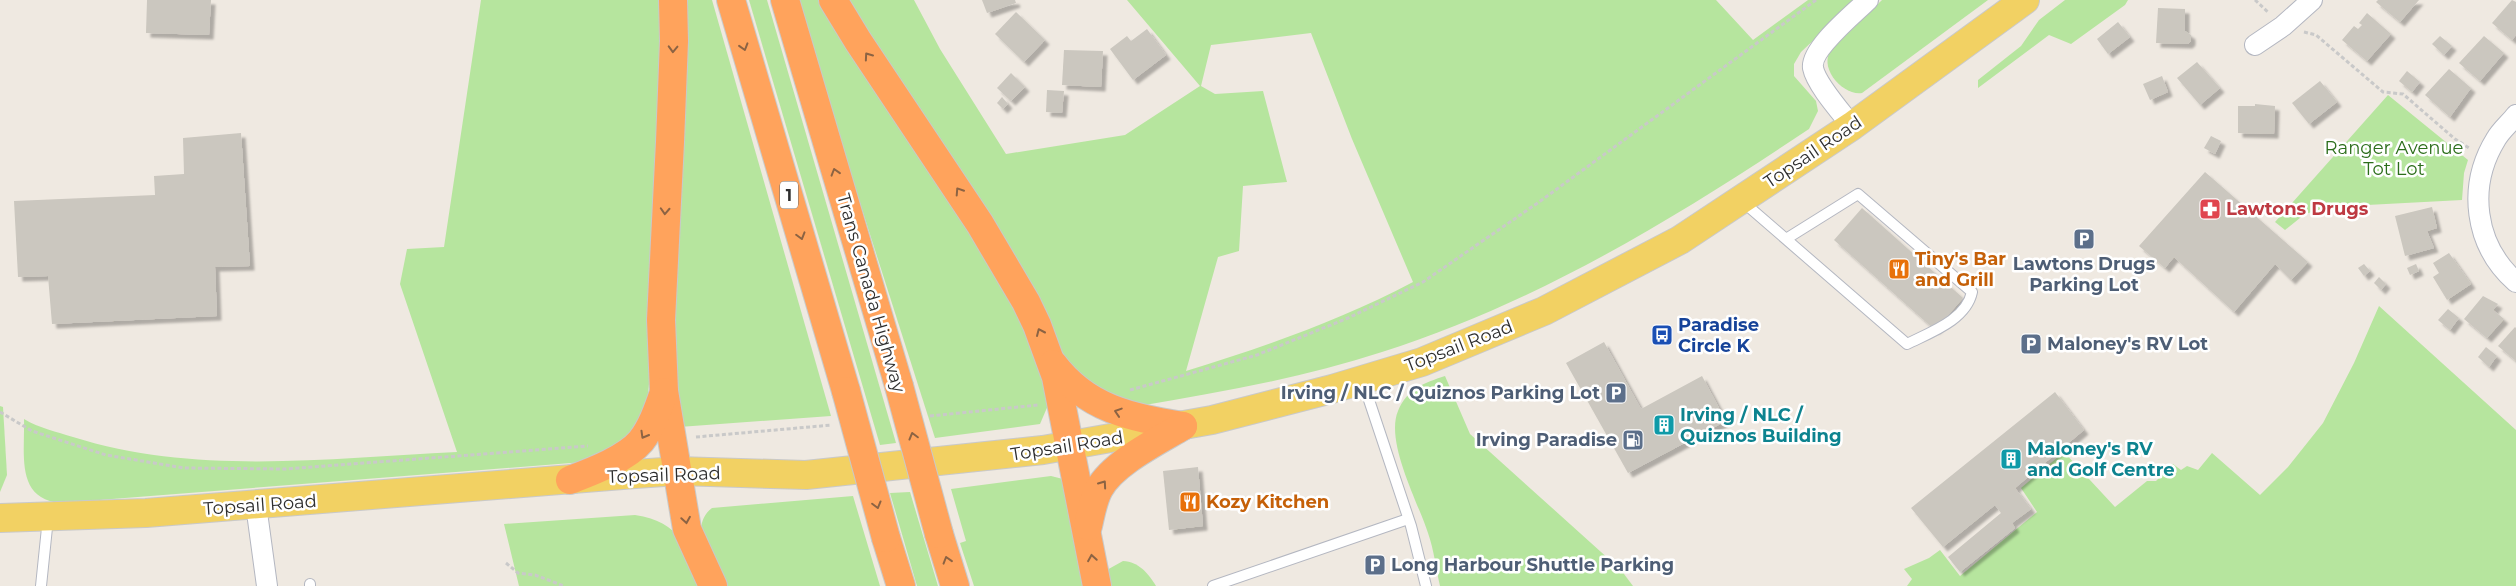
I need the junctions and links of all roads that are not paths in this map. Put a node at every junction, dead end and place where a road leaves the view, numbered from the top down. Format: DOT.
graph roads {
  1 [pos="672,0"];
  2 [pos="730,0"];
  3 [pos="785,0"];
  4 [pos="833,0"];
  5 [pos="1868,0"];
  6 [pos="2025,0"];
  7 [pos="2312,0"];
  8 [pos="2255,45"];
  9 [pos="2516,115"];
  10 [pos="1852,126"];
  11 [pos="1742,201"];
  12 [pos="1786,239"];
  13 [pos="2516,282"];
  14 [pos="1052,362"];
  15 [pos="1362,381"];
  16 [pos="664,391"];
  17 [pos="1183,426"];
  18 [pos="1069,446"];
  19 [pos="678,471"];
  20 [pos="570,480"];
  21 [pos="256,505"];
  22 [pos="0,518"];
  23 [pos="48,518"];
  24 [pos="1408,519"];
  25 [pos="1088,530"];
  26 [pos="41,586"];
  27 [pos="267,586"];
  28 [pos="713,586"];
  29 [pos="900,586"];
  30 [pos="955,586"];
  31 [pos="1097,586"];
  32 [pos="1213,586"];
  33 [pos="1426,586"];
  1 -- 16 [label="highway, one-way"];
  2 -- 29 [label="highway, 1, one-way, bridge"];
  30 -- 3 [label="highway, Trans Canada Highway, one-way, bridge"];
  14 -- 4 [label="highway, one-way"];
  5 -- 10 [label="street"];
  6 -- 10 [label="main road, Topsail Road"];
  7 -- 8 [label="street"];
  9 -- 13 [label="street"];
  10 -- 11 [label="main road, Topsail Road"];
  11 -- 12 [label="lane"];
  11 -- 15 [label="main road, Topsail Road"];
  12 -- 12 [label="lane"];
  17 -- 14 [label="highway, one-way"];
  14 -- 18 [label="highway"];
  15 -- 17 [label="main road, Topsail Road"];
  15 -- 24 [label="lane"];
  16 -- 19 [label="highway"];
  16 -- 20 [label="highway, one-way"];
  17 -- 18 [label="main road, Topsail Road"];
  25 -- 17 [label="highway, one-way"];
  18 -- 19 [label="main road, Topsail Road"];
  18 -- 25 [label="highway"];
  19 -- 20 [label="main road, Topsail Road"];
  19 -- 28 [label="highway, one-way"];
  20 -- 21 [label="main road, Topsail Road"];
  21 -- 23 [label="main road, Topsail Road"];
  21 -- 27 [label="street"];
  22 -- 23 [label="main road, Topsail Road"];
  23 -- 26 [label="lane"];
  24 -- 32 [label="lane"];
  24 -- 33 [label="lane"];
  31 -- 25 [label="highway, one-way"];
}
